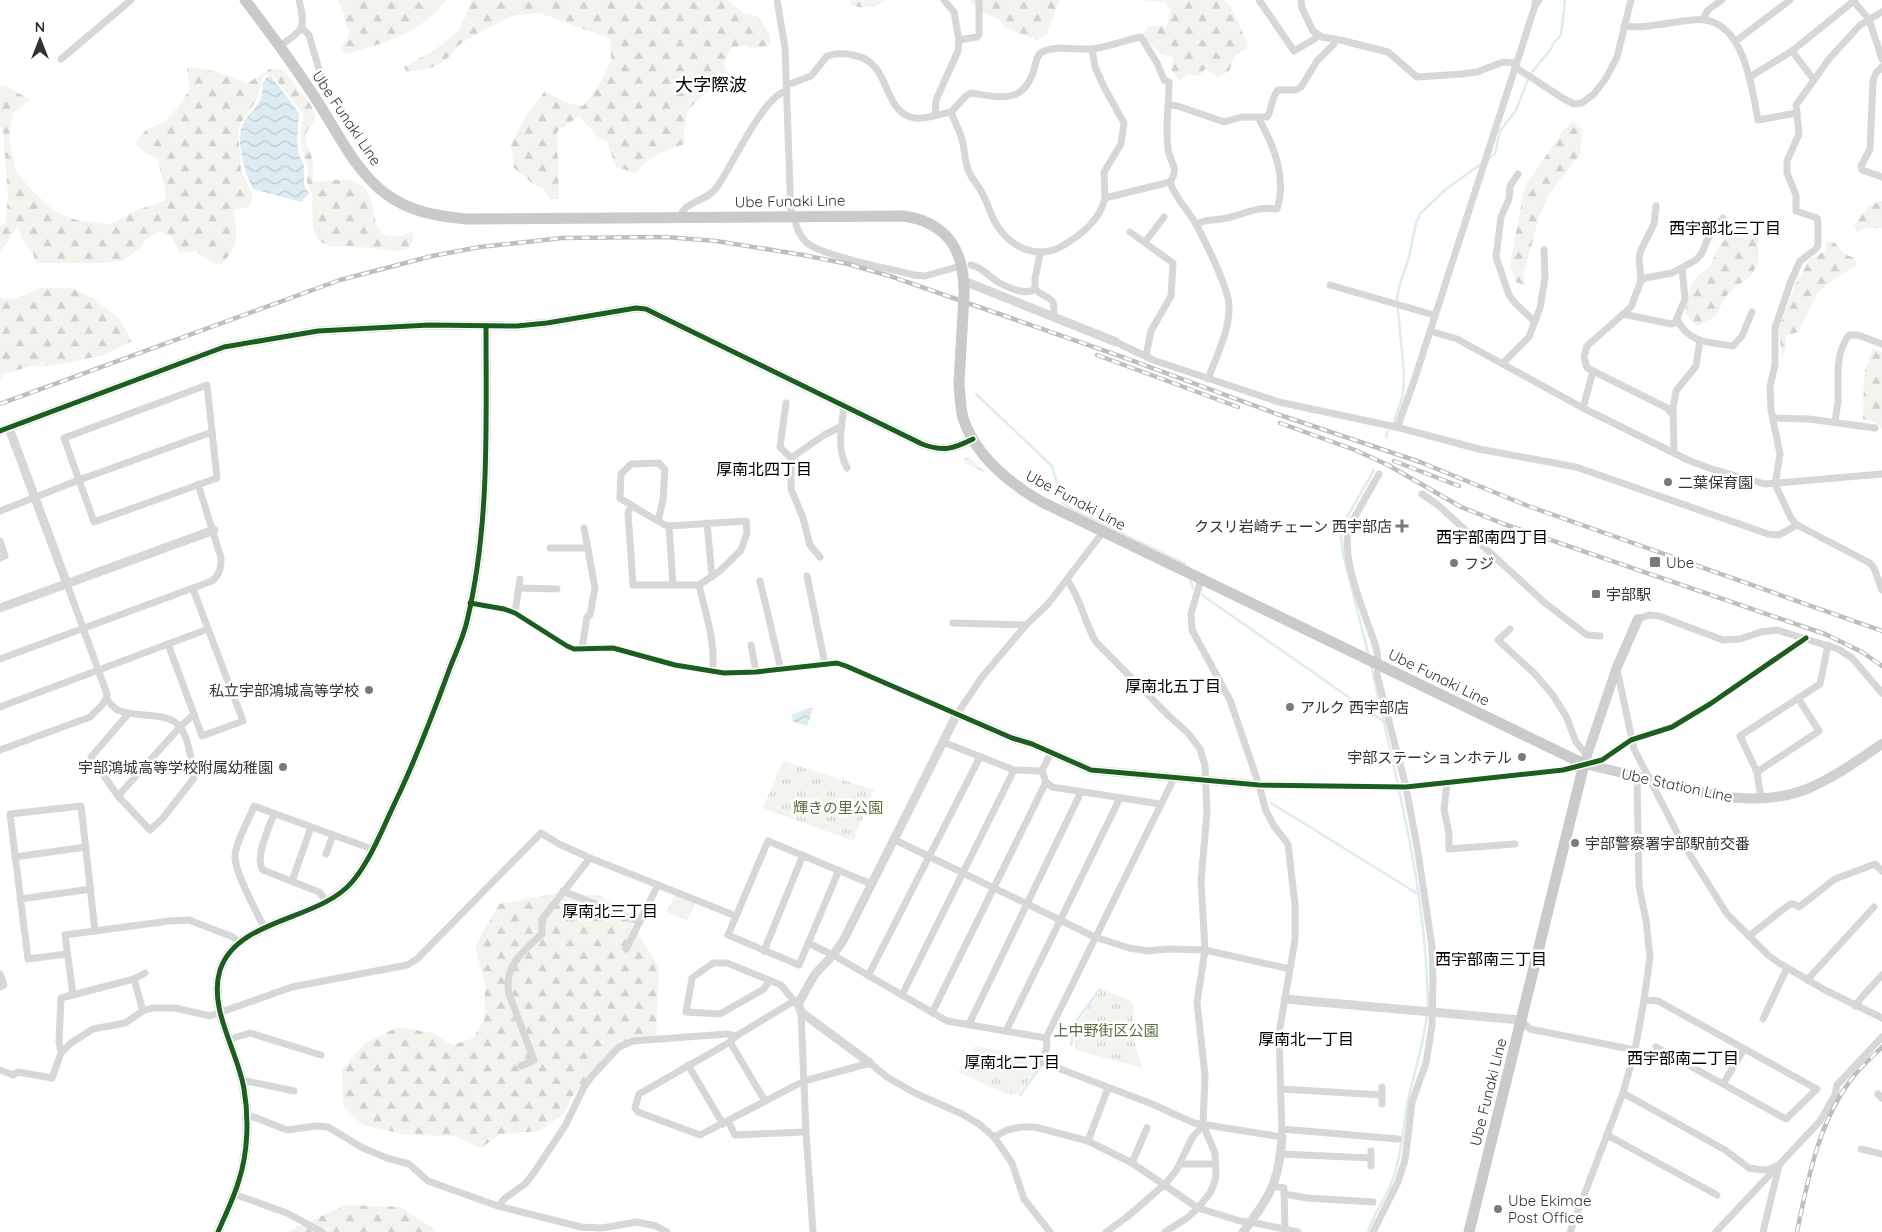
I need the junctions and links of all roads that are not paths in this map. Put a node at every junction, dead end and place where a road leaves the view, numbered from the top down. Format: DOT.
graph roads {
  1 [pos="131,0"];
  2 [pos="245,0"];
  3 [pos="299,0"];
  4 [pos="777,0"];
  5 [pos="944,0"];
  6 [pos="979,0"];
  7 [pos="1259,0"];
  8 [pos="1302,0"];
  9 [pos="1630,0"];
  10 [pos="1722,0"];
  11 [pos="1790,0"];
  12 [pos="1537,1"];
  13 [pos="1853,1"];
  14 [pos="1882,12"];
  15 [pos="1703,19"];
  16 [pos="1869,19"];
  17 [pos="1624,26"];
  18 [pos="302,28"];
  19 [pos="1318,34"];
  20 [pos="959,40"];
  21 [pos="1334,40"];
  22 [pos="1736,41"];
  23 [pos="1880,42"];
  24 [pos="280,46"];
  25 [pos="1092,48"];
  26 [pos="1792,51"];
  27 [pos="61,59"];
  28 [pos="1882,60"];
  29 [pos="1515,65"];
  30 [pos="1882,68"];
  31 [pos="1749,76"];
  32 [pos="1814,80"];
  33 [pos="323,83"];
  34 [pos="787,88"];
  35 [pos="1168,105"];
  36 [pos="951,112"];
  37 [pos="1797,113"];
  38 [pos="935,116"];
  39 [pos="1259,118"];
  40 [pos="1518,174"];
  41 [pos="1882,177"];
  42 [pos="1170,182"];
  43 [pos="1105,198"];
  44 [pos="1656,206"];
  45 [pos="793,216"];
  46 [pos="1164,217"];
  47 [pos="680,218"];
  48 [pos="1724,218"];
  49 [pos="1196,224"];
  50 [pos="1130,232"];
  51 [pos="1145,242"];
  52 [pos="1544,250"];
  53 [pos="1040,254"];
  54 [pos="971,265"];
  55 [pos="957,267"];
  56 [pos="1682,268"];
  57 [pos="964,281"];
  58 [pos="1641,281"];
  59 [pos="1330,284"];
  60 [pos="1036,289"];
  61 [pos="1752,312"];
  62 [pos="1623,314"];
  63 [pos="1434,315"];
  64 [pos="1053,317"];
  65 [pos="1677,318"];
  66 [pos="1534,321"];
  67 [pos="486,326"];
  68 [pos="1430,331"];
  69 [pos="1700,340"];
  70 [pos="1116,342"];
  71 [pos="1882,344"];
  72 [pos="1146,356"];
  73 [pos="1502,363"];
  74 [pos="1593,372"];
  75 [pos="1208,379"];
  76 [pos="786,402"];
  77 [pos="844,405"];
  78 [pos="1583,408"];
  79 [pos="1674,416"];
  80 [pos="1772,418"];
  81 [pos="1835,422"];
  82 [pos="842,426"];
  83 [pos="1396,427"];
  84 [pos="9,428"];
  85 [pos="1875,428"];
  86 [pos="0,432"];
  87 [pos="212,432"];
  88 [pos="972,439"];
  89 [pos="1674,452"];
  90 [pos="791,458"];
  91 [pos="847,468"];
  92 [pos="1379,474"];
  93 [pos="1882,474"];
  94 [pos="79,480"];
  95 [pos="198,484"];
  96 [pos="1775,484"];
  97 [pos="1422,494"];
  98 [pos="35,498"];
  99 [pos="631,506"];
  100 [pos="0,511"];
  101 [pos="658,521"];
  102 [pos="707,523"];
  103 [pos="1798,525"];
  104 [pos="669,526"];
  105 [pos="584,528"];
  106 [pos="214,530"];
  107 [pos="1103,532"];
  108 [pos="0,541"];
  109 [pos="550,548"];
  110 [pos="588,548"];
  111 [pos="820,557"];
  112 [pos="0,558"];
  113 [pos="807,576"];
  114 [pos="712,577"];
  115 [pos="520,579"];
  116 [pos="1201,579"];
  117 [pos="1067,580"];
  118 [pos="760,581"];
  119 [pos="67,584"];
  120 [pos="673,585"];
  121 [pos="699,585"];
  122 [pos="193,588"];
  123 [pos="519,588"];
  124 [pos="556,589"];
  125 [pos="1882,590"];
  126 [pos="470,603"];
  127 [pos="0,608"];
  128 [pos="515,612"];
  129 [pos="1638,619"];
  130 [pos="952,624"];
  131 [pos="1026,625"];
  132 [pos="83,627"];
  133 [pos="208,629"];
  134 [pos="1510,629"];
  135 [pos="1600,636"];
  136 [pos="1806,638"];
  137 [pos="168,644"];
  138 [pos="751,644"];
  139 [pos="1828,645"];
  140 [pos="582,648"];
  141 [pos="0,659"];
  142 [pos="825,664"];
  143 [pos="1379,665"];
  144 [pos="1617,667"];
  145 [pos="98,670"];
  146 [pos="781,670"];
  147 [pos="712,672"];
  148 [pos="756,672"];
  149 [pos="1882,693"];
  150 [pos="1798,698"];
  151 [pos="106,700"];
  152 [pos="0,707"];
  153 [pos="130,713"];
  154 [pos="194,714"];
  155 [pos="957,714"];
  156 [pos="180,727"];
  157 [pos="1631,740"];
  158 [pos="943,742"];
  159 [pos="1882,744"];
  160 [pos="0,750"];
  161 [pos="1051,752"];
  162 [pos="980,757"];
  163 [pos="1585,759"];
  164 [pos="1014,770"];
  165 [pos="1042,771"];
  166 [pos="1757,772"];
  167 [pos="1637,777"];
  168 [pos="1174,778"];
  169 [pos="1649,780"];
  170 [pos="1206,781"];
  171 [pos="1046,782"];
  172 [pos="1447,783"];
  173 [pos="1259,785"];
  174 [pos="1406,787"];
  175 [pos="1081,792"];
  176 [pos="118,796"];
  177 [pos="1120,798"];
  178 [pos="1761,799"];
  179 [pos="1160,804"];
  180 [pos="274,814"];
  181 [pos="311,827"];
  182 [pos="333,835"];
  183 [pos="893,840"];
  184 [pos="1515,844"];
  185 [pos="86,847"];
  186 [pos="372,849"];
  187 [pos="326,854"];
  188 [pos="803,855"];
  189 [pos="15,857"];
  190 [pos="929,857"];
  191 [pos="590,858"];
  192 [pos="838,870"];
  193 [pos="1882,871"];
  194 [pos="962,873"];
  195 [pos="292,881"];
  196 [pos="871,884"];
  197 [pos="658,885"];
  198 [pos="993,888"];
  199 [pos="91,889"];
  200 [pos="563,891"];
  201 [pos="20,899"];
  202 [pos="327,902"];
  203 [pos="1027,905"];
  204 [pos="1874,907"];
  205 [pos="736,916"];
  206 [pos="1060,920"];
  207 [pos="640,922"];
  208 [pos="264,929"];
  209 [pos="95,931"];
  210 [pos="1749,936"];
  211 [pos="1095,937"];
  212 [pos="239,943"];
  213 [pos="808,943"];
  214 [pos="626,949"];
  215 [pos="1205,950"];
  216 [pos="764,951"];
  217 [pos="68,954"];
  218 [pos="833,955"];
  219 [pos="1787,968"];
  220 [pos="1290,969"];
  221 [pos="145,973"];
  222 [pos="0,974"];
  223 [pos="1882,975"];
  224 [pos="868,976"];
  225 [pos="134,979"];
  226 [pos="1806,980"];
  227 [pos="769,982"];
  228 [pos="0,987"];
  229 [pos="73,995"];
  230 [pos="902,995"];
  231 [pos="1285,999"];
  232 [pos="1644,1000"];
  233 [pos="798,1005"];
  234 [pos="1855,1006"];
  235 [pos="143,1011"];
  236 [pos="221,1012"];
  237 [pos="1433,1012"];
  238 [pos="932,1013"];
  239 [pos="1881,1016"];
  240 [pos="1763,1019"];
  241 [pos="1521,1020"];
  242 [pos="969,1024"];
  243 [pos="1006,1031"];
  244 [pos="1882,1037"];
  245 [pos="1046,1038"];
  246 [pos="733,1039"];
  247 [pos="230,1040"];
  248 [pos="1656,1047"];
  249 [pos="1744,1049"];
  250 [pos="1635,1050"];
  251 [pos="61,1053"];
  252 [pos="321,1055"];
  253 [pos="870,1063"];
  254 [pos="688,1065"];
  255 [pos="522,1066"];
  256 [pos="0,1070"];
  257 [pos="242,1080"];
  258 [pos="804,1081"];
  259 [pos="1723,1084"];
  260 [pos="1382,1086"];
  261 [pos="1108,1088"];
  262 [pos="1281,1089"];
  263 [pos="294,1091"];
  264 [pos="1623,1093"];
  265 [pos="1382,1095"];
  266 [pos="765,1101"];
  267 [pos="1382,1104"];
  268 [pos="246,1114"];
  269 [pos="725,1123"];
  270 [pos="1203,1125"];
  271 [pos="1147,1128"];
  272 [pos="806,1132"];
  273 [pos="1282,1133"];
  274 [pos="1607,1135"];
  275 [pos="994,1137"];
  276 [pos="1398,1139"];
  277 [pos="1088,1142"];
  278 [pos="1861,1149"];
  279 [pos="1281,1154"];
  280 [pos="1882,1154"];
  281 [pos="1371,1158"];
  282 [pos="1132,1163"];
  283 [pos="1180,1164"];
  284 [pos="1216,1164"];
  285 [pos="1779,1164"];
  286 [pos="1165,1184"];
  287 [pos="1274,1186"];
  288 [pos="234,1194"];
  289 [pos="1284,1194"];
  290 [pos="1717,1195"];
  291 [pos="1373,1202"];
  292 [pos="498,1206"];
  293 [pos="1198,1208"];
  294 [pos="1251,1222"];
  295 [pos="1285,1230"];
  296 [pos="218,1232"];
  297 [pos="322,1232"];
  298 [pos="667,1232"];
  299 [pos="813,1232"];
  300 [pos="1050,1232"];
  301 [pos="1106,1232"];
  302 [pos="1165,1232"];
  303 [pos="1243,1232"];
  304 [pos="1298,1232"];
  305 [pos="1373,1232"];
  306 [pos="1469,1232"];
  307 [pos="1570,1232"];
  308 [pos="1716,1232"];
  309 [pos="1763,1232"];
  1 -- 27 [label="street"];
  2 -- 24 [label="main road, Ube Funaki Line"];
  3 -- 18 [label="street"];
  4 -- 34 [label="street"];
  5 -- 20 [label="street"];
  6 -- 20 [label="street"];
  7 -- 19 [label="street"];
  8 -- 19 [label="street"];
  9 -- 17 [label="street"];
  10 -- 15 [label="street"];
  11 -- 22 [label="street"];
  12 -- 29 [label="street"];
  13 -- 16 [label="street"];
  13 -- 26 [label="street"];
  14 -- 16 [label="street"];
  15 -- 17 [label="street"];
  15 -- 22 [label="street"];
  16 -- 23 [label="street"];
  16 -- 32 [label="street"];
  17 -- 29 [label="street"];
  18 -- 24 [label="street"];
  18 -- 33 [label="street"];
  19 -- 21 [label="street"];
  20 -- 38 [label="street"];
  21 -- 29 [label="street"];
  21 -- 39 [label="street"];
  22 -- 31 [label="street"];
  23 -- 28 [label="street"];
  24 -- 47 [label="main road, Ube Funaki Line"];
  25 -- 35 [label="street"];
  25 -- 36 [label="street"];
  25 -- 43 [label="street"];
  26 -- 31 [label="street"];
  26 -- 32 [label="street"];
  29 -- 63 [label="street"];
  30 -- 41 [label="street"];
  31 -- 37 [label="street"];
  32 -- 37 [label="street"];
  34 -- 38 [label="street"];
  34 -- 45 [label="street"];
  34 -- 47 [label="street"];
  35 -- 39 [label="street"];
  35 -- 42 [label="street"];
  36 -- 38 [label="street"];
  36 -- 53 [label="street"];
  37 -- 80 [label="street"];
  39 -- 49 [label="street"];
  40 -- 66 [label="street"];
  42 -- 43 [label="street"];
  42 -- 49 [label="street"];
  43 -- 53 [label="street"];
  44 -- 58 [label="street"];
  45 -- 47 [label="main road, Ube Funaki Line"];
  45 -- 55 [label="street"];
  45 -- 57 [label="main road, Ube Funaki Line"];
  46 -- 51 [label="street"];
  48 -- 56 [label="street"];
  49 -- 75 [label="street"];
  50 -- 51 [label="street"];
  51 -- 72 [label="street"];
  52 -- 66 [label="street"];
  53 -- 60 [label="street"];
  54 -- 60 [label="street"];
  56 -- 58 [label="street"];
  56 -- 65 [label="street"];
  57 -- 64 [label="street"];
  57 -- 88 [label="main road, Ube Funaki Line, bridge"];
  58 -- 62 [label="street"];
  59 -- 63 [label="street"];
  60 -- 64 [label="street"];
  61 -- 69 [label="street"];
  62 -- 65 [label="street"];
  62 -- 74 [label="street"];
  63 -- 68 [label="street"];
  64 -- 70 [label="street"];
  65 -- 69 [label="street"];
  66 -- 73 [label="street"];
  67 -- 77 [label="street"];
  67 -- 84 [label="street"];
  67 -- 126 [label="street"];
  68 -- 73 [label="street"];
  68 -- 83 [label="street"];
  69 -- 79 [label="street"];
  70 -- 72 [label="street"];
  71 -- 81 [label="street"];
  72 -- 75 [label="street"];
  73 -- 78 [label="street"];
  74 -- 78 [label="street"];
  74 -- 79 [label="street"];
  75 -- 83 [label="street"];
  76 -- 90 [label="street"];
  77 -- 82 [label="street"];
  77 -- 88 [label="street"];
  78 -- 89 [label="street"];
  79 -- 89 [label="street"];
  80 -- 81 [label="street"];
  80 -- 96 [label="street"];
  81 -- 85 [label="street"];
  82 -- 90 [label="street"];
  82 -- 91 [label="street"];
  83 -- 103 [label="street"];
  84 -- 86 [label="street"];
  84 -- 98 [label="street"];
  87 -- 94 [label="street"];
  87 -- 94 [label="street"];
  87 -- 95 [label="street"];
  88 -- 107 [label="main road, Ube Funaki Line"];
  89 -- 96 [label="street"];
  90 -- 111 [label="street"];
  92 -- 143 [label="street"];
  93 -- 96 [label="street"];
  94 -- 95 [label="street"];
  94 -- 98 [label="street"];
  95 -- 106 [label="street"];
  96 -- 103 [label="street"];
  97 -- 135 [label="street"];
  98 -- 100 [label="street"];
  98 -- 119 [label="street"];
  99 -- 101 [label="street"];
  99 -- 101 [label="street"];
  99 -- 120 [label="street"];
  101 -- 104 [label="street"];
  102 -- 104 [label="street"];
  102 -- 114 [label="street"];
  102 -- 114 [label="street"];
  103 -- 125 [label="street"];
  104 -- 120 [label="street"];
  105 -- 110 [label="street"];
  106 -- 119 [label="street"];
  106 -- 122 [label="street"];
  107 -- 116 [label="main road, Ube Funaki Line"];
  107 -- 117 [label="street"];
  108 -- 112 [label="street"];
  109 -- 110 [label="street"];
  110 -- 140 [label="street"];
  113 -- 142 [label="street"];
  114 -- 121 [label="street"];
  115 -- 123 [label="street"];
  116 -- 143 [label="main road, Ube Funaki Line"];
  116 -- 173 [label="street"];
  117 -- 131 [label="street"];
  117 -- 170 [label="street"];
  118 -- 146 [label="street"];
  119 -- 127 [label="street"];
  119 -- 132 [label="street"];
  120 -- 121 [label="street"];
  121 -- 147 [label="street"];
  122 -- 132 [label="street"];
  122 -- 133 [label="street"];
  123 -- 124 [label="street"];
  123 -- 128 [label="street"];
  126 -- 128 [label="street"];
  126 -- 186 [label="street"];
  128 -- 140 [label="street"];
  129 -- 136 [label="street"];
  129 -- 144 [label="main road"];
  130 -- 131 [label="street"];
  131 -- 155 [label="street"];
  132 -- 141 [label="street"];
  132 -- 145 [label="street"];
  133 -- 137 [label="street"];
  133 -- 154 [label="street"];
  134 -- 163 [label="street"];
  136 -- 139 [label="street"];
  136 -- 157 [label="street"];
  137 -- 145 [label="street"];
  137 -- 154 [label="street"];
  138 -- 148 [label="street"];
  139 -- 149 [label="street"];
  139 -- 150 [label="street"];
  140 -- 147 [label="street"];
  142 -- 146 [label="street"];
  142 -- 155 [label="street"];
  143 -- 163 [label="main road, Ube Funaki Line"];
  143 -- 174 [label="street"];
  144 -- 157 [label="street"];
  144 -- 163 [label="main road"];
  145 -- 151 [label="street"];
  145 -- 152 [label="street"];
  146 -- 148 [label="street"];
  147 -- 148 [label="street"];
  150 -- 166 [label="street"];
  150 -- 166 [label="street"];
  151 -- 153 [label="street"];
  151 -- 160 [label="street"];
  153 -- 156 [label="street"];
  153 -- 176 [label="street"];
  154 -- 156 [label="street"];
  155 -- 158 [label="street"];
  155 -- 161 [label="street"];
  156 -- 176 [label="street"];
  156 -- 176 [label="street"];
  157 -- 163 [label="street"];
  157 -- 169 [label="street"];
  158 -- 162 [label="street"];
  158 -- 183 [label="street"];
  159 -- 178 [label="main road, Ube Station Line"];
  161 -- 165 [label="street"];
  161 -- 168 [label="street"];
  162 -- 164 [label="street"];
  162 -- 190 [label="street"];
  163 -- 167 [label="main road, Ube Station Line"];
  163 -- 172 [label="street"];
  163 -- 241 [label="main road, Ube Funaki Line"];
  164 -- 165 [label="street"];
  164 -- 194 [label="street"];
  165 -- 171 [label="street"];
  166 -- 178 [label="street"];
  167 -- 169 [label="main road, Ube Station Line"];
  167 -- 232 [label="street"];
  168 -- 170 [label="street"];
  168 -- 179 [label="street"];
  169 -- 178 [label="main road, Ube Station Line"];
  169 -- 210 [label="street"];
  170 -- 173 [label="street"];
  170 -- 215 [label="street"];
  171 -- 175 [label="street"];
  171 -- 198 [label="street"];
  172 -- 174 [label="street"];
  172 -- 184 [label="street"];
  173 -- 174 [label="street"];
  173 -- 220 [label="street"];
  174 -- 237 [label="street"];
  175 -- 177 [label="street"];
  175 -- 203 [label="street"];
  177 -- 179 [label="street"];
  177 -- 206 [label="street"];
  179 -- 211 [label="street"];
  180 -- 181 [label="street"];
  180 -- 195 [label="street"];
  180 -- 208 [label="street"];
  181 -- 182 [label="street"];
  181 -- 195 [label="street"];
  182 -- 186 [label="street"];
  182 -- 187 [label="street"];
  183 -- 190 [label="street"];
  183 -- 196 [label="street"];
  185 -- 189 [label="street"];
  185 -- 189 [label="street"];
  185 -- 199 [label="street"];
  186 -- 202 [label="street"];
  188 -- 192 [label="street"];
  188 -- 205 [label="street"];
  188 -- 216 [label="street"];
  189 -- 201 [label="street"];
  190 -- 194 [label="street"];
  190 -- 224 [label="street"];
  191 -- 197 [label="street"];
  191 -- 200 [label="street"];
  191 -- 236 [label="street"];
  192 -- 196 [label="street"];
  192 -- 213 [label="street"];
  193 -- 210 [label="street"];
  194 -- 198 [label="street"];
  194 -- 230 [label="street"];
  195 -- 202 [label="street"];
  196 -- 218 [label="street"];
  197 -- 205 [label="street"];
  197 -- 207 [label="street"];
  198 -- 203 [label="street"];
  198 -- 238 [label="street"];
  199 -- 201 [label="street"];
  199 -- 209 [label="street"];
  200 -- 207 [label="street"];
  200 -- 255 [label="street"];
  201 -- 217 [label="street"];
  202 -- 208 [label="street"];
  203 -- 206 [label="street"];
  203 -- 242 [label="street"];
  204 -- 226 [label="street"];
  205 -- 216 [label="street"];
  206 -- 211 [label="street"];
  206 -- 243 [label="street"];
  207 -- 214 [label="street"];
  208 -- 212 [label="street"];
  209 -- 212 [label="street"];
  209 -- 217 [label="street"];
  210 -- 219 [label="street"];
  211 -- 215 [label="street"];
  211 -- 245 [label="street"];
  212 -- 236 [label="street"];
  213 -- 216 [label="street"];
  213 -- 218 [label="street"];
  215 -- 220 [label="street"];
  215 -- 270 [label="street"];
  217 -- 229 [label="street"];
  218 -- 224 [label="street"];
  218 -- 233 [label="street"];
  219 -- 226 [label="street"];
  219 -- 240 [label="street"];
  220 -- 231 [label="street"];
  221 -- 225 [label="street"];
  222 -- 228 [label="street"];
  223 -- 234 [label="street"];
  224 -- 230 [label="street"];
  225 -- 229 [label="street"];
  225 -- 235 [label="street"];
  226 -- 234 [label="street"];
  227 -- 227 [label="street"];
  227 -- 233 [label="street"];
  229 -- 251 [label="street"];
  230 -- 238 [label="street"];
  231 -- 237 [label="street"];
  231 -- 262 [label="street"];
  232 -- 249 [label="street"];
  232 -- 250 [label="street"];
  233 -- 246 [label="street"];
  233 -- 253 [label="street"];
  233 -- 258 [label="street"];
  234 -- 239 [label="street"];
  235 -- 236 [label="street"];
  235 -- 251 [label="street"];
  236 -- 247 [label="street"];
  237 -- 241 [label="street"];
  237 -- 305 [label="street"];
  238 -- 242 [label="street"];
  241 -- 250 [label="street"];
  241 -- 306 [label="main road, Ube Funaki Line"];
  242 -- 243 [label="street"];
  243 -- 245 [label="street"];
  244 -- 285 [label="street"];
  245 -- 261 [label="street"];
  246 -- 254 [label="street"];
  246 -- 266 [label="street"];
  246 -- 292 [label="street"];
  247 -- 252 [label="street"];
  247 -- 257 [label="street"];
  248 -- 259 [label="street"];
  249 -- 259 [label="street"];
  249 -- 259 [label="street"];
  250 -- 264 [label="street"];
  251 -- 256 [label="street"];
  253 -- 258 [label="street"];
  253 -- 275 [label="street"];
  254 -- 269 [label="street"];
  254 -- 269 [label="street"];
  257 -- 263 [label="street"];
  257 -- 268 [label="street"];
  258 -- 266 [label="street"];
  258 -- 272 [label="street"];
  260 -- 265 [label="street"];
  261 -- 270 [label="street"];
  261 -- 277 [label="street"];
  262 -- 265 [label="street"];
  262 -- 273 [label="street"];
  264 -- 274 [label="street"];
  264 -- 285 [label="street"];
  265 -- 267 [label="street"];
  266 -- 269 [label="street"];
  268 -- 288 [label="street"];
  268 -- 292 [label="street"];
  269 -- 272 [label="street"];
  270 -- 273 [label="street"];
  270 -- 283 [label="street"];
  270 -- 284 [label="street"];
  271 -- 282 [label="street"];
  272 -- 299 [label="street"];
  273 -- 276 [label="street"];
  273 -- 279 [label="street"];
  274 -- 290 [label="street"];
  274 -- 307 [label="street"];
  275 -- 277 [label="street"];
  275 -- 300 [label="street"];
  277 -- 282 [label="street"];
  278 -- 280 [label="street"];
  279 -- 281 [label="street"];
  279 -- 287 [label="street"];
  282 -- 286 [label="street"];
  283 -- 284 [label="street"];
  283 -- 286 [label="street"];
  284 -- 293 [label="street"];
  285 -- 308 [label="street"];
  285 -- 309 [label="street"];
  286 -- 293 [label="street"];
  286 -- 301 [label="street"];
  287 -- 289 [label="street"];
  287 -- 294 [label="street"];
  288 -- 296 [label="street"];
  288 -- 297 [label="street"];
  289 -- 291 [label="street"];
  289 -- 295 [label="street"];
  292 -- 298 [label="street"];
  293 -- 294 [label="street"];
  293 -- 302 [label="street"];
  294 -- 295 [label="street"];
  294 -- 303 [label="street"];
  295 -- 304 [label="street"];
}
